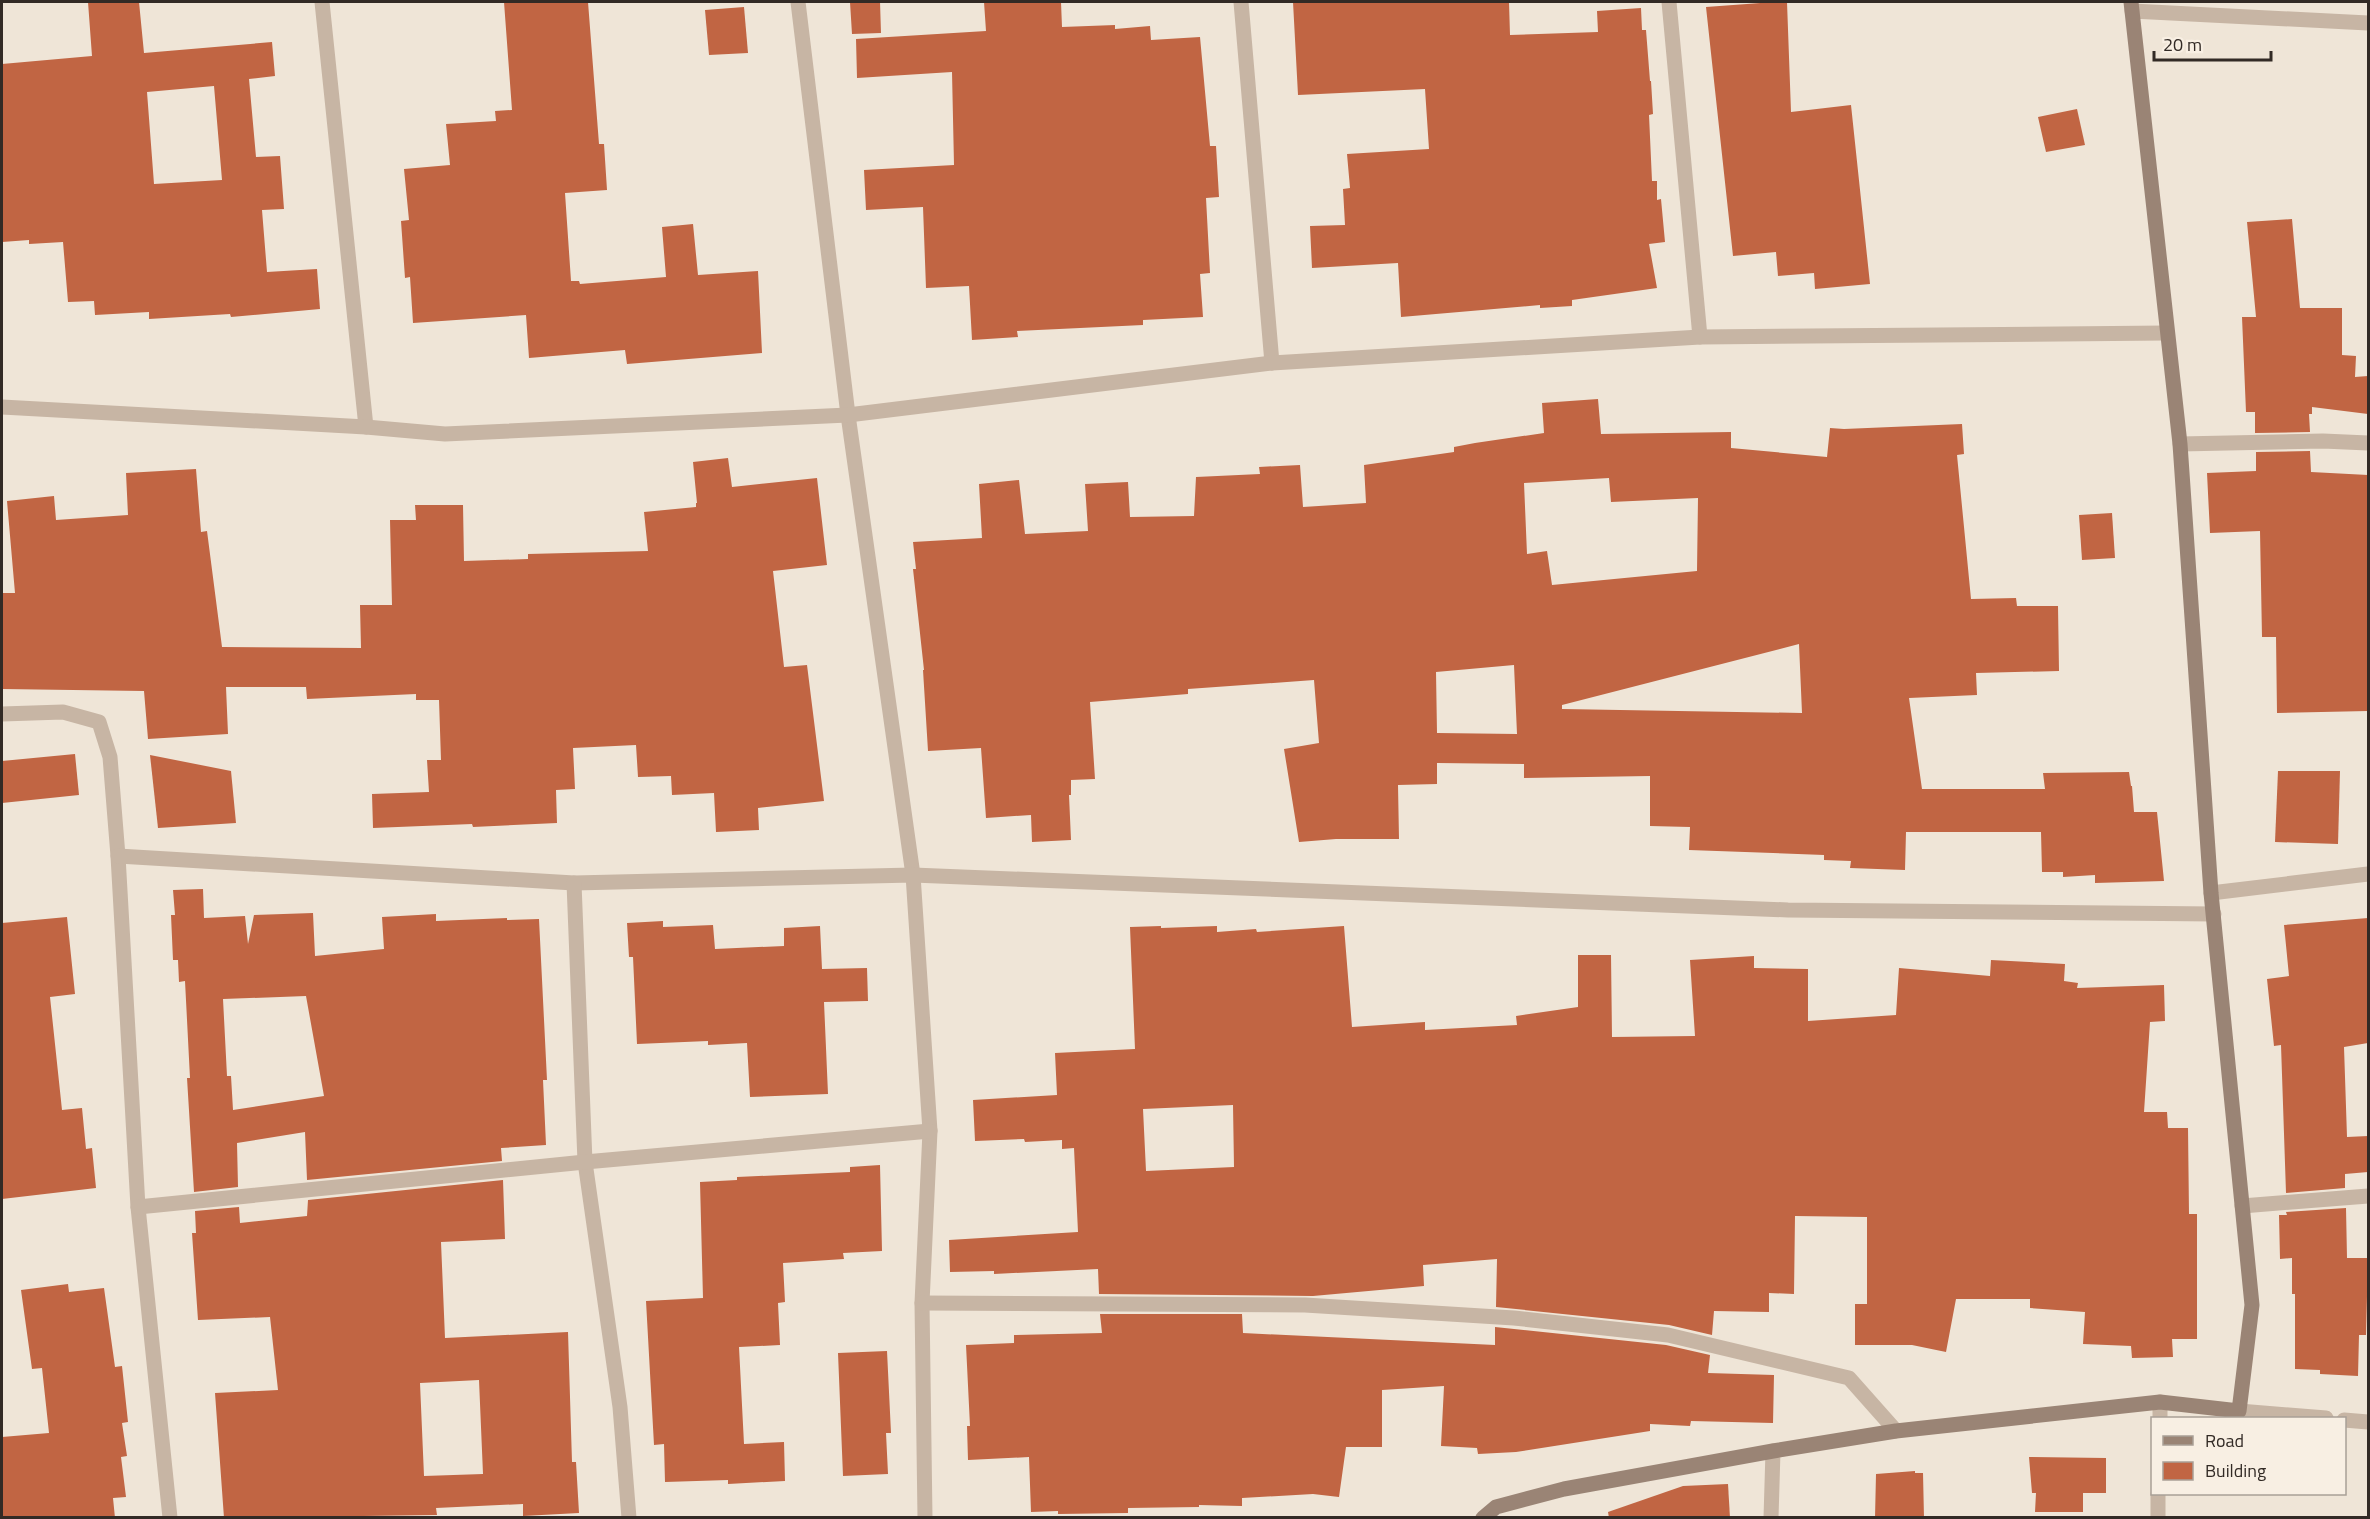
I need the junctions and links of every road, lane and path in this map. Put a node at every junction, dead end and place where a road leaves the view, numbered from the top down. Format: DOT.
graph roads {
  1 [pos="322,2"];
  2 [pos="798,2"];
  3 [pos="1241,2"];
  4 [pos="1669,2"];
  5 [pos="2131,6"];
  6 [pos="2368,22"];
  7 [pos="2166,333"];
  8 [pos="1700,337"];
  9 [pos="1272,363"];
  10 [pos="2,407"];
  11 [pos="848,415"];
  12 [pos="366,427"];
  13 [pos="2368,443"];
  14 [pos="2180,444"];
  15 [pos="2,714"];
  16 [pos="118,856"];
  17 [pos="2368,874"];
  18 [pos="913,875"];
  19 [pos="574,883"];
  20 [pos="2211,893"];
  21 [pos="2214,914"];
  22 [pos="930,1131"];
  23 [pos="585,1162"];
  24 [pos="2368,1196"];
  25 [pos="2242,1206"];
  26 [pos="138,1208"];
  27 [pos="922,1303"];
  28 [pos="2160,1402"];
  29 [pos="2239,1411"];
  30 [pos="2160,1417"];
  31 [pos="2304,1417"];
  32 [pos="2346,1420"];
  33 [pos="2368,1422"];
  34 [pos="1896,1431"];
  35 [pos="1773,1451"];
  36 [pos="2158,1495"];
  37 [pos="170,1518"];
  38 [pos="628,1518"];
  39 [pos="925,1518"];
  40 [pos="1483,1518"];
  41 [pos="1771,1518"];
  42 [pos="2158,1518"];
  1 -- 12 [label="street"];
  2 -- 11 [label="street"];
  3 -- 9 [label="street"];
  4 -- 8 [label="street"];
  5 -- 6 [label="street"];
  5 -- 7 [label="street"];
  7 -- 8 [label="street"];
  7 -- 14 [label="street"];
  8 -- 9 [label="street"];
  9 -- 11 [label="street"];
  10 -- 12 [label="street"];
  11 -- 12 [label="street"];
  11 -- 18 [label="street"];
  13 -- 14 [label="street"];
  14 -- 20 [label="street"];
  15 -- 16 [label="street"];
  16 -- 19 [label="street"];
  16 -- 26 [label="street"];
  17 -- 20 [label="street"];
  18 -- 19 [label="street"];
  18 -- 21 [label="street"];
  18 -- 22 [label="street"];
  19 -- 23 [label="street"];
  20 -- 21 [label="street"];
  21 -- 25 [label="street"];
  22 -- 23 [label="street"];
  22 -- 27 [label="street"];
  23 -- 26 [label="street"];
  23 -- 38 [label="street"];
  24 -- 25 [label="street"];
  25 -- 29 [label="street"];
  26 -- 37 [label="street"];
  27 -- 34 [label="street"];
  27 -- 39 [label="street"];
  28 -- 29 [label="street"];
  28 -- 30 [label="street"];
  28 -- 34 [label="street"];
  29 -- 31 [label="street"];
  32 -- 33 [label="street"];
  34 -- 35 [label="street"];
  35 -- 40 [label="street"];
  35 -- 41 [label="street"];
  36 -- 42 [label="street"];
}
